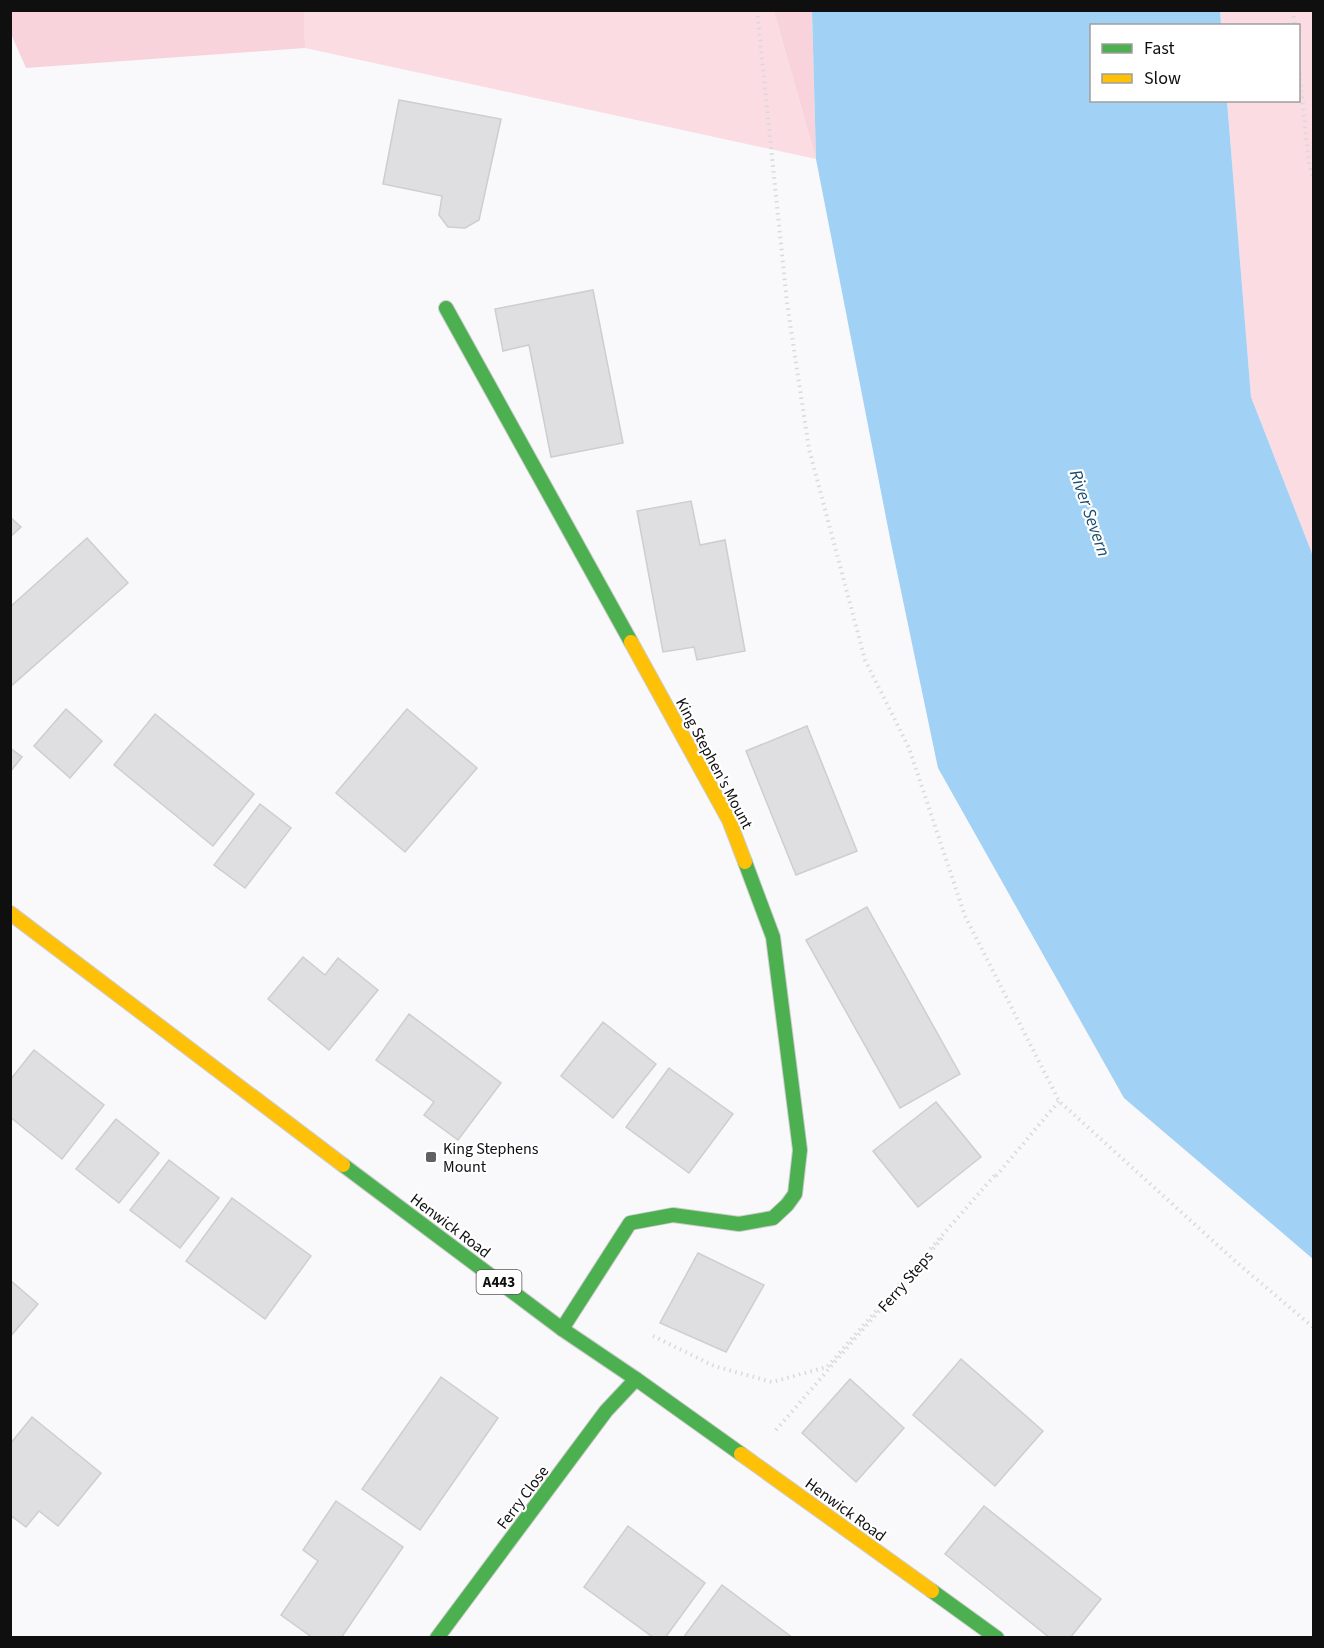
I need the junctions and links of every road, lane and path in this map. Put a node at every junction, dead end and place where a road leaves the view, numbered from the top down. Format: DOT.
graph roads {
  1 [pos="757,10"];
  2 [pos="1300,71"];
  3 [pos="1314,182"];
  4 [pos="446,308"];
  5 [pos="10,913"];
  6 [pos="1059,1101"];
  7 [pos="998,1175"];
  8 [pos="1314,1328"];
  9 [pos="562,1329"];
  10 [pos="616,1366"];
  11 [pos="636,1379"];
  12 [pos="749,1460"];
  13 [pos="437,1638"];
  14 [pos="997,1638"];
  1 -- 6 [label="path"];
  2 -- 3 [label="path"];
  4 -- 9 [label="street, King Stephen's Mount"];
  5 -- 9 [label="street, Henwick Road / A443"];
  6 -- 7 [label="path, Ferry Steps"];
  6 -- 8 [label="path"];
  7 -- 10 [label="path"];
  7 -- 12 [label="path, Ferry Steps"];
  9 -- 10 [label="street, Henwick Road / A443"];
  10 -- 11 [label="street, Henwick Road / A443"];
  11 -- 12 [label="street, Henwick Road / A443"];
  11 -- 13 [label="street, Ferry Close"];
  12 -- 14 [label="street, Henwick Road / A443"];
}
